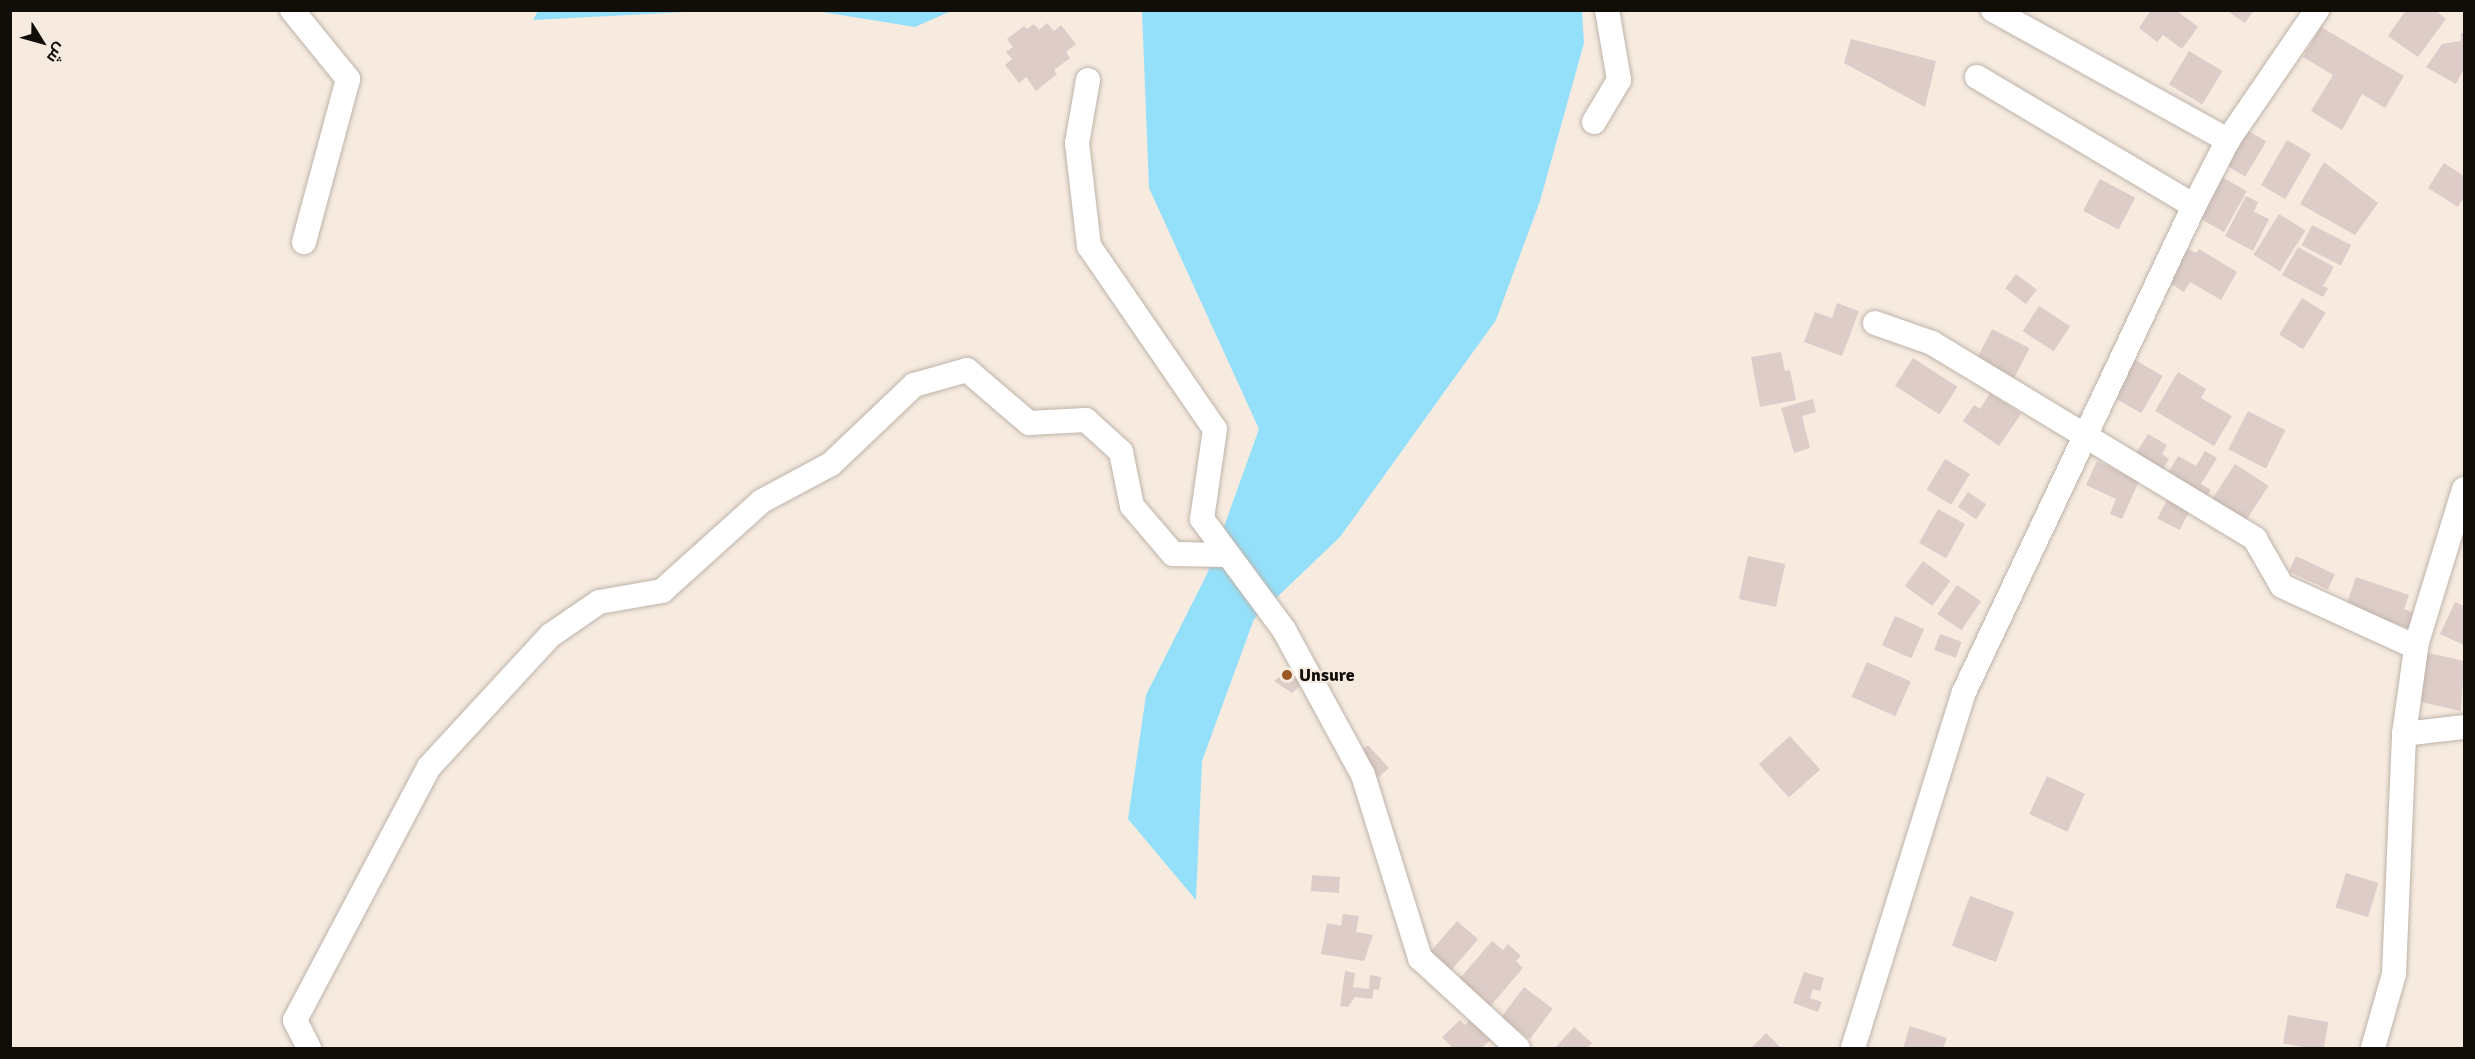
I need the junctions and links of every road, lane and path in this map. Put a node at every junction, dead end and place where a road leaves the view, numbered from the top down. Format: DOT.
graph roads {
  1 [pos="292,10"];
  2 [pos="1607,10"];
  3 [pos="1993,10"];
  4 [pos="2317,10"];
  5 [pos="1977,77"];
  6 [pos="1088,80"];
  7 [pos="1594,122"];
  8 [pos="2228,140"];
  9 [pos="2194,206"];
  10 [pos="304,242"];
  11 [pos="1875,322"];
  12 [pos="2085,437"];
  13 [pos="2464,489"];
  14 [pos="1228,555"];
  15 [pos="2416,647"];
  16 [pos="2464,727"];
  17 [pos="2404,734"];
  18 [pos="309,1048"];
  19 [pos="1518,1048"];
  20 [pos="1852,1048"];
  21 [pos="2373,1048"];
  1 -- 10 [label="street"];
  2 -- 7 [label="street"];
  3 -- 8 [label="street"];
  4 -- 8 [label="street"];
  5 -- 9 [label="street"];
  6 -- 14 [label="street"];
  8 -- 9 [label="street"];
  9 -- 12 [label="street"];
  11 -- 12 [label="street"];
  12 -- 15 [label="street"];
  12 -- 20 [label="street"];
  13 -- 15 [label="street"];
  14 -- 18 [label="street"];
  14 -- 19 [label="street"];
  15 -- 17 [label="street"];
  16 -- 17 [label="street"];
  17 -- 21 [label="street"];
}
